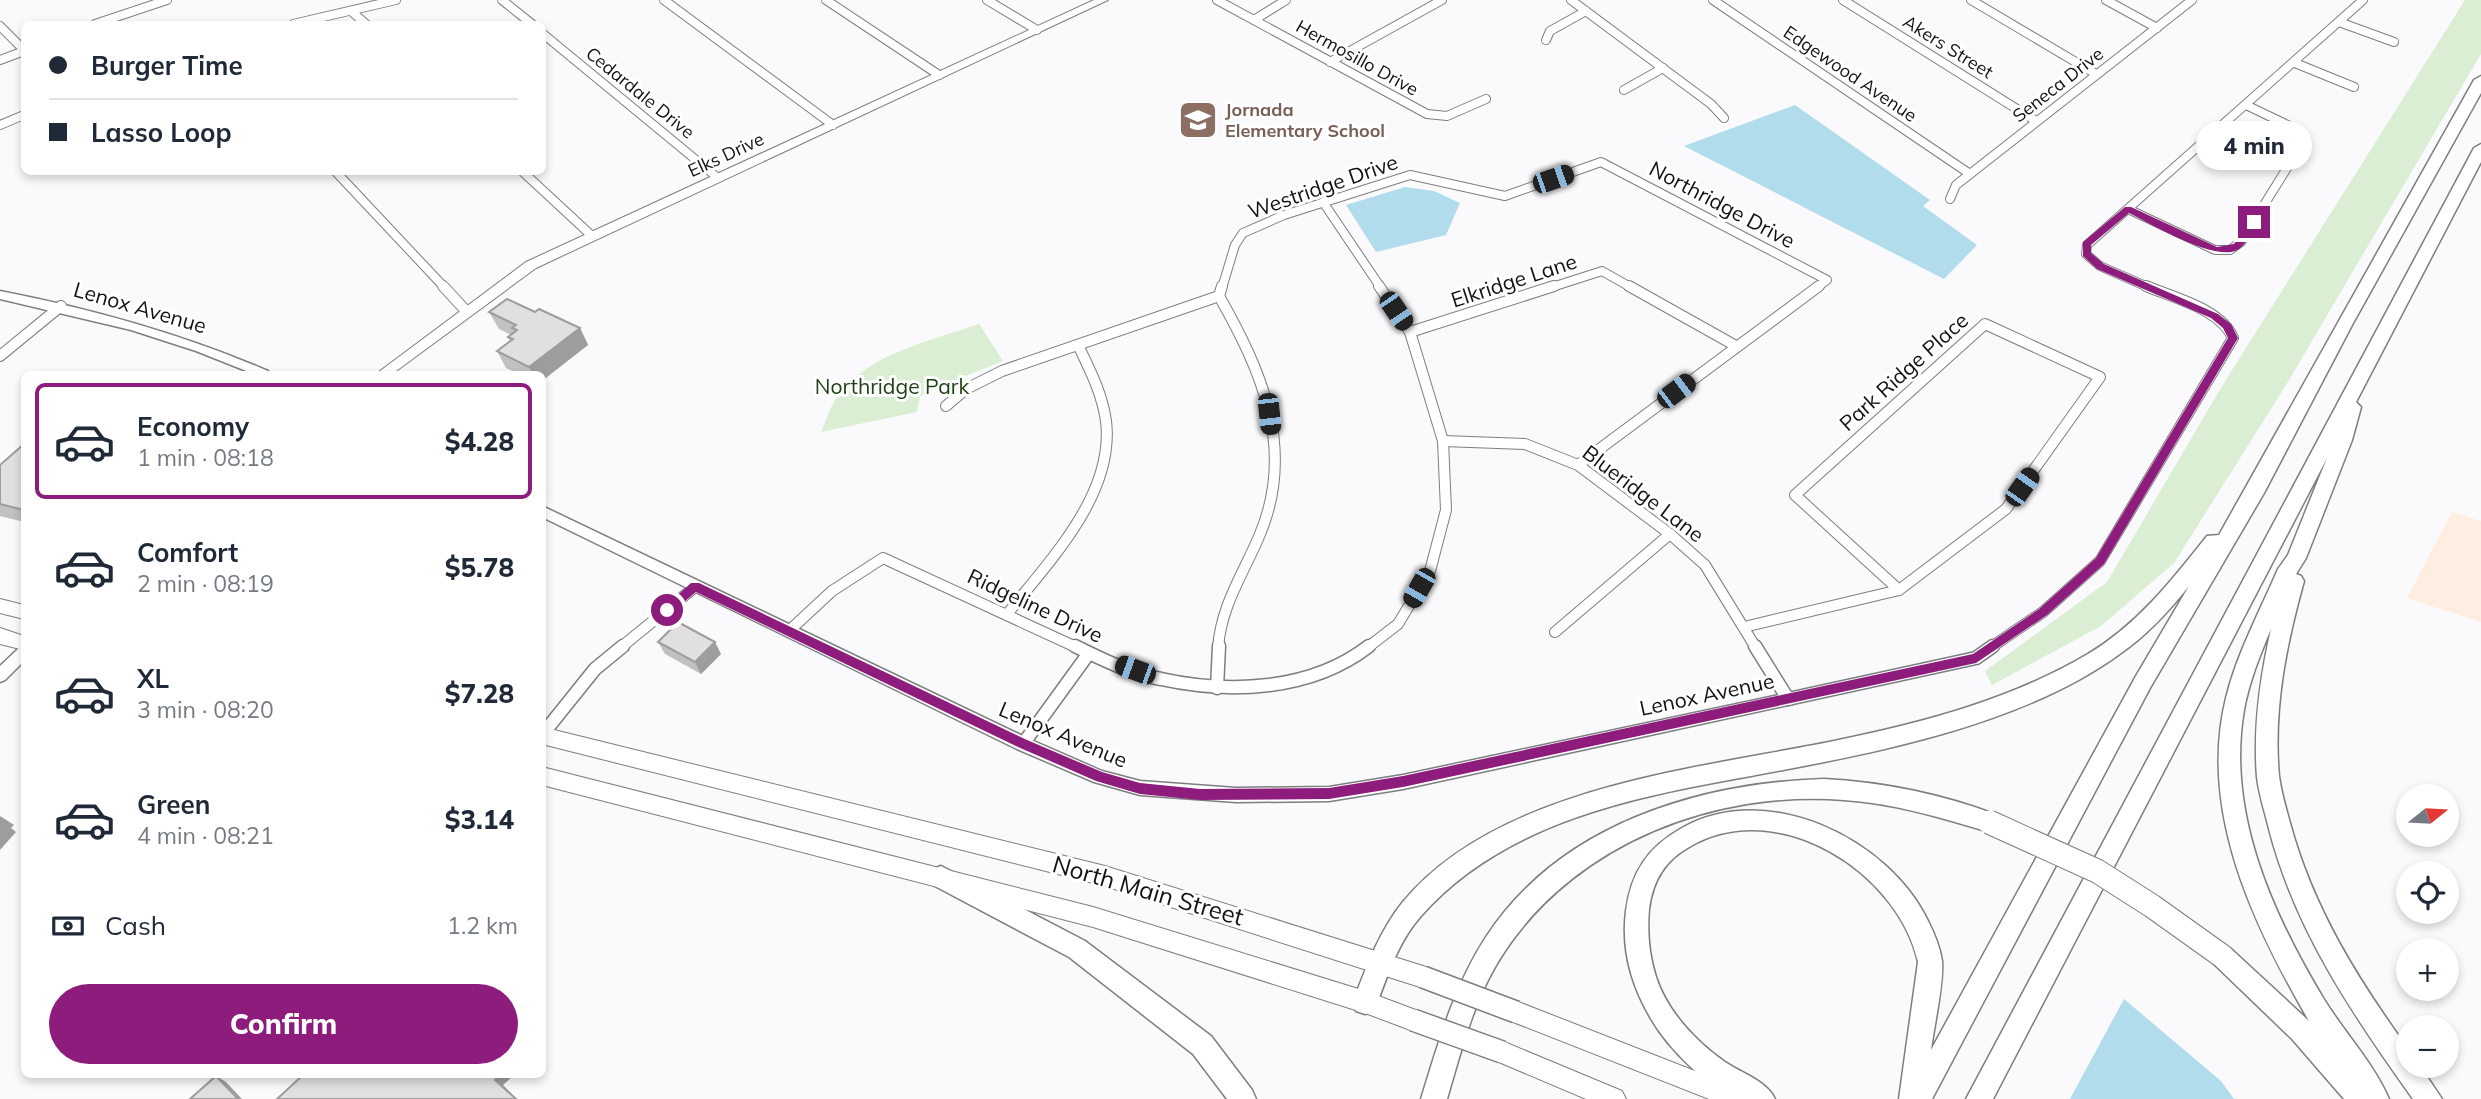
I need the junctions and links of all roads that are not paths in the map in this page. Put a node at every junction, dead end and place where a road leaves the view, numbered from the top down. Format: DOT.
graph roads {
  1 [pos="167,0"];
  2 [pos="396,0"];
  3 [pos="502,0"];
  4 [pos="664,0"];
  5 [pos="826,0"];
  6 [pos="987,0"];
  7 [pos="1103,0"];
  8 [pos="1217,0"];
  9 [pos="1286,0"];
  10 [pos="1442,0"];
  11 [pos="1571,0"];
  12 [pos="1713,0"];
  13 [pos="1843,0"];
  14 [pos="1971,0"];
  15 [pos="2106,0"];
  16 [pos="2192,0"];
  17 [pos="2363,0"];
  18 [pos="154,2"];
  19 [pos="351,11"];
  20 [pos="1586,11"];
  21 [pos="1254,20"];
  22 [pos="103,21"];
  23 [pos="306,21"];
  24 [pos="363,21"];
  25 [pos="528,21"];
  26 [pos="2339,22"];
  27 [pos="0,26"];
  28 [pos="2157,28"];
  29 [pos="1037,30"];
  30 [pos="546,36"];
  31 [pos="1546,40"];
  32 [pos="2394,42"];
  33 [pos="21,48"];
  34 [pos="21,52"];
  35 [pos="0,60"];
  36 [pos="1330,62"];
  37 [pos="2295,63"];
  38 [pos="1662,68"];
  39 [pos="2096,74"];
  40 [pos="939,75"];
  41 [pos="2481,80"];
  42 [pos="2354,87"];
  43 [pos="1624,90"];
  44 [pos="1486,99"];
  45 [pos="2246,105"];
  46 [pos="21,117"];
  47 [pos="1724,118"];
  48 [pos="2036,121"];
  49 [pos="0,125"];
  50 [pos="833,125"];
  51 [pos="2481,148"];
  52 [pos="1601,162"];
  53 [pos="1970,174"];
  54 [pos="339,175"];
  55 [pos="526,175"];
  56 [pos="718,178"];
  57 [pos="1951,198"];
  58 [pos="1323,202"];
  59 [pos="2128,209"];
  60 [pos="592,236"];
  61 [pos="0,295"];
  62 [pos="1219,296"];
  63 [pos="61,306"];
  64 [pos="467,312"];
  65 [pos="1410,332"];
  66 [pos="1078,345"];
  67 [pos="1735,346"];
  68 [pos="0,356"];
  69 [pos="257,371"];
  70 [pos="387,371"];
  71 [pos="2362,371"];
  72 [pos="946,406"];
  73 [pos="1443,441"];
  74 [pos="1578,465"];
  75 [pos="2256,488"];
  76 [pos="546,513"];
  77 [pos="1670,534"];
  78 [pos="2296,558"];
  79 [pos="695,587"];
  80 [pos="1899,590"];
  81 [pos="0,606"];
  82 [pos="21,611"];
  83 [pos="1008,614"];
  84 [pos="1744,627"];
  85 [pos="790,630"];
  86 [pos="1555,632"];
  87 [pos="0,636"];
  88 [pos="21,642"];
  89 [pos="1088,653"];
  90 [pos="21,655"];
  91 [pos="0,676"];
  92 [pos="1217,688"];
  93 [pos="1788,699"];
  94 [pos="546,730"];
  95 [pos="546,736"];
  96 [pos="1023,744"];
  97 [pos="546,777"];
  98 [pos="941,877"];
  99 [pos="1381,962"];
  100 [pos="1365,1002"];
  101 [pos="1243,1099"];
  102 [pos="1434,1099"];
  103 [pos="1614,1099"];
  104 [pos="1738,1099"];
  105 [pos="1762,1099"];
  106 [pos="1912,1099"];
  107 [pos="1918,1099"];
  108 [pos="1979,1099"];
  109 [pos="2361,1099"];
  110 [pos="2376,1099"];
  111 [pos="2429,1099"];
  1 -- 18 [label="street"];
  2 -- 19 [label="street"];
  3 -- 25 [label="street"];
  4 -- 50 [label="street"];
  5 -- 40 [label="street"];
  6 -- 29 [label="street"];
  7 -- 29 [label="main road, Elks Drive"];
  8 -- 21 [label="street, Hermosillo Drive"];
  9 -- 21 [label="street"];
  10 -- 36 [label="street"];
  11 -- 20 [label="street"];
  12 -- 53 [label="street, Edgewood Avenue"];
  13 -- 48 [label="street, Akers Street"];
  14 -- 39 [label="street"];
  15 -- 28 [label="street"];
  16 -- 28 [label="street, Seneca Drive"];
  17 -- 26 [label="street, Lenox Avenue"];
  18 -- 22 [label="street"];
  19 -- 23 [label="street"];
  19 -- 24 [label="street"];
  20 -- 31 [label="street"];
  20 -- 38 [label="street"];
  21 -- 36 [label="street, Hermosillo Drive"];
  26 -- 32 [label="street"];
  26 -- 37 [label="street, Lenox Avenue"];
  27 -- 33 [label="street"];
  28 -- 39 [label="street, Seneca Drive"];
  29 -- 40 [label="main road, Elks Drive"];
  30 -- 56 [label="street, Cedardale Drive"];
  34 -- 35 [label="street"];
  36 -- 44 [label="street, Hermosillo Drive"];
  37 -- 42 [label="street"];
  37 -- 45 [label="street, Lenox Avenue"];
  38 -- 43 [label="street"];
  38 -- 47 [label="street"];
  39 -- 48 [label="street, Seneca Drive"];
  40 -- 50 [label="main road, Elks Drive"];
  41 -- 75 [label="highway"];
  45 -- 59 [label="street, Lenox Avenue"];
  45 -- 59 [label="street"];
  46 -- 49 [label="street"];
  48 -- 53 [label="street, Seneca Drive"];
  50 -- 56 [label="main road, Elks Drive"];
  51 -- 71 [label="highway"];
  52 -- 58 [label="street, Westridge Drive"];
  52 -- 67 [label="street, Northridge Drive"];
  53 -- 57 [label="street, Seneca Drive"];
  54 -- 64 [label="street"];
  55 -- 60 [label="street"];
  56 -- 60 [label="main road, Elks Drive"];
  58 -- 62 [label="street, Westridge Drive"];
  58 -- 65 [label="street, Ridgeline Drive"];
  59 -- 93 [label="street, Lenox Avenue"];
  60 -- 64 [label="main road, Elks Drive"];
  61 -- 63 [label="street, Lenox Avenue"];
  62 -- 66 [label="street"];
  62 -- 92 [label="street"];
  63 -- 68 [label="street"];
  63 -- 69 [label="street, Lenox Avenue"];
  64 -- 70 [label="main road, Elks Drive"];
  65 -- 67 [label="street, Elkridge Lane"];
  65 -- 73 [label="street, Ridgeline Drive"];
  66 -- 72 [label="street"];
  66 -- 83 [label="street"];
  67 -- 74 [label="street"];
  71 -- 78 [label="highway"];
  71 -- 108 [label="highway"];
  73 -- 74 [label="street, Blueridge Lane"];
  73 -- 92 [label="street, Ridgeline Drive"];
  74 -- 77 [label="street, Blueridge Lane"];
  75 -- 99 [label="highway"];
  75 -- 107 [label="highway"];
  76 -- 79 [label="street, Lenox Avenue"];
  77 -- 84 [label="street, Blueridge Lane"];
  77 -- 86 [label="street"];
  78 -- 110 [label="highway"];
  78 -- 111 [label="highway"];
  79 -- 85 [label="street, Lenox Avenue"];
  79 -- 94 [label="street"];
  80 -- 80 [label="street, Park Ridge Place"];
  80 -- 84 [label="street, Park Ridge Place"];
  81 -- 82 [label="main road"];
  83 -- 85 [label="street, Ridgeline Drive"];
  83 -- 89 [label="street, Ridgeline Drive"];
  84 -- 93 [label="street, Blueridge Lane"];
  85 -- 96 [label="street, Lenox Avenue"];
  87 -- 88 [label="main road"];
  89 -- 92 [label="street, Ridgeline Drive"];
  89 -- 96 [label="street"];
  90 -- 91 [label="street"];
  93 -- 96 [label="street, Lenox Avenue"];
  95 -- 99 [label="main road, North Main Street"];
  97 -- 98 [label="main road, North Main Street"];
  98 -- 100 [label="main road, North Main Street"];
  98 -- 101 [label="highway"];
  99 -- 100 [label="highway"];
  99 -- 104 [label="main road, North Main Street, bridge"];
  100 -- 103 [label="main road, North Main Street, bridge"];
  102 -- 109 [label="highway, bridge"];
  105 -- 106 [label="highway"];
}
